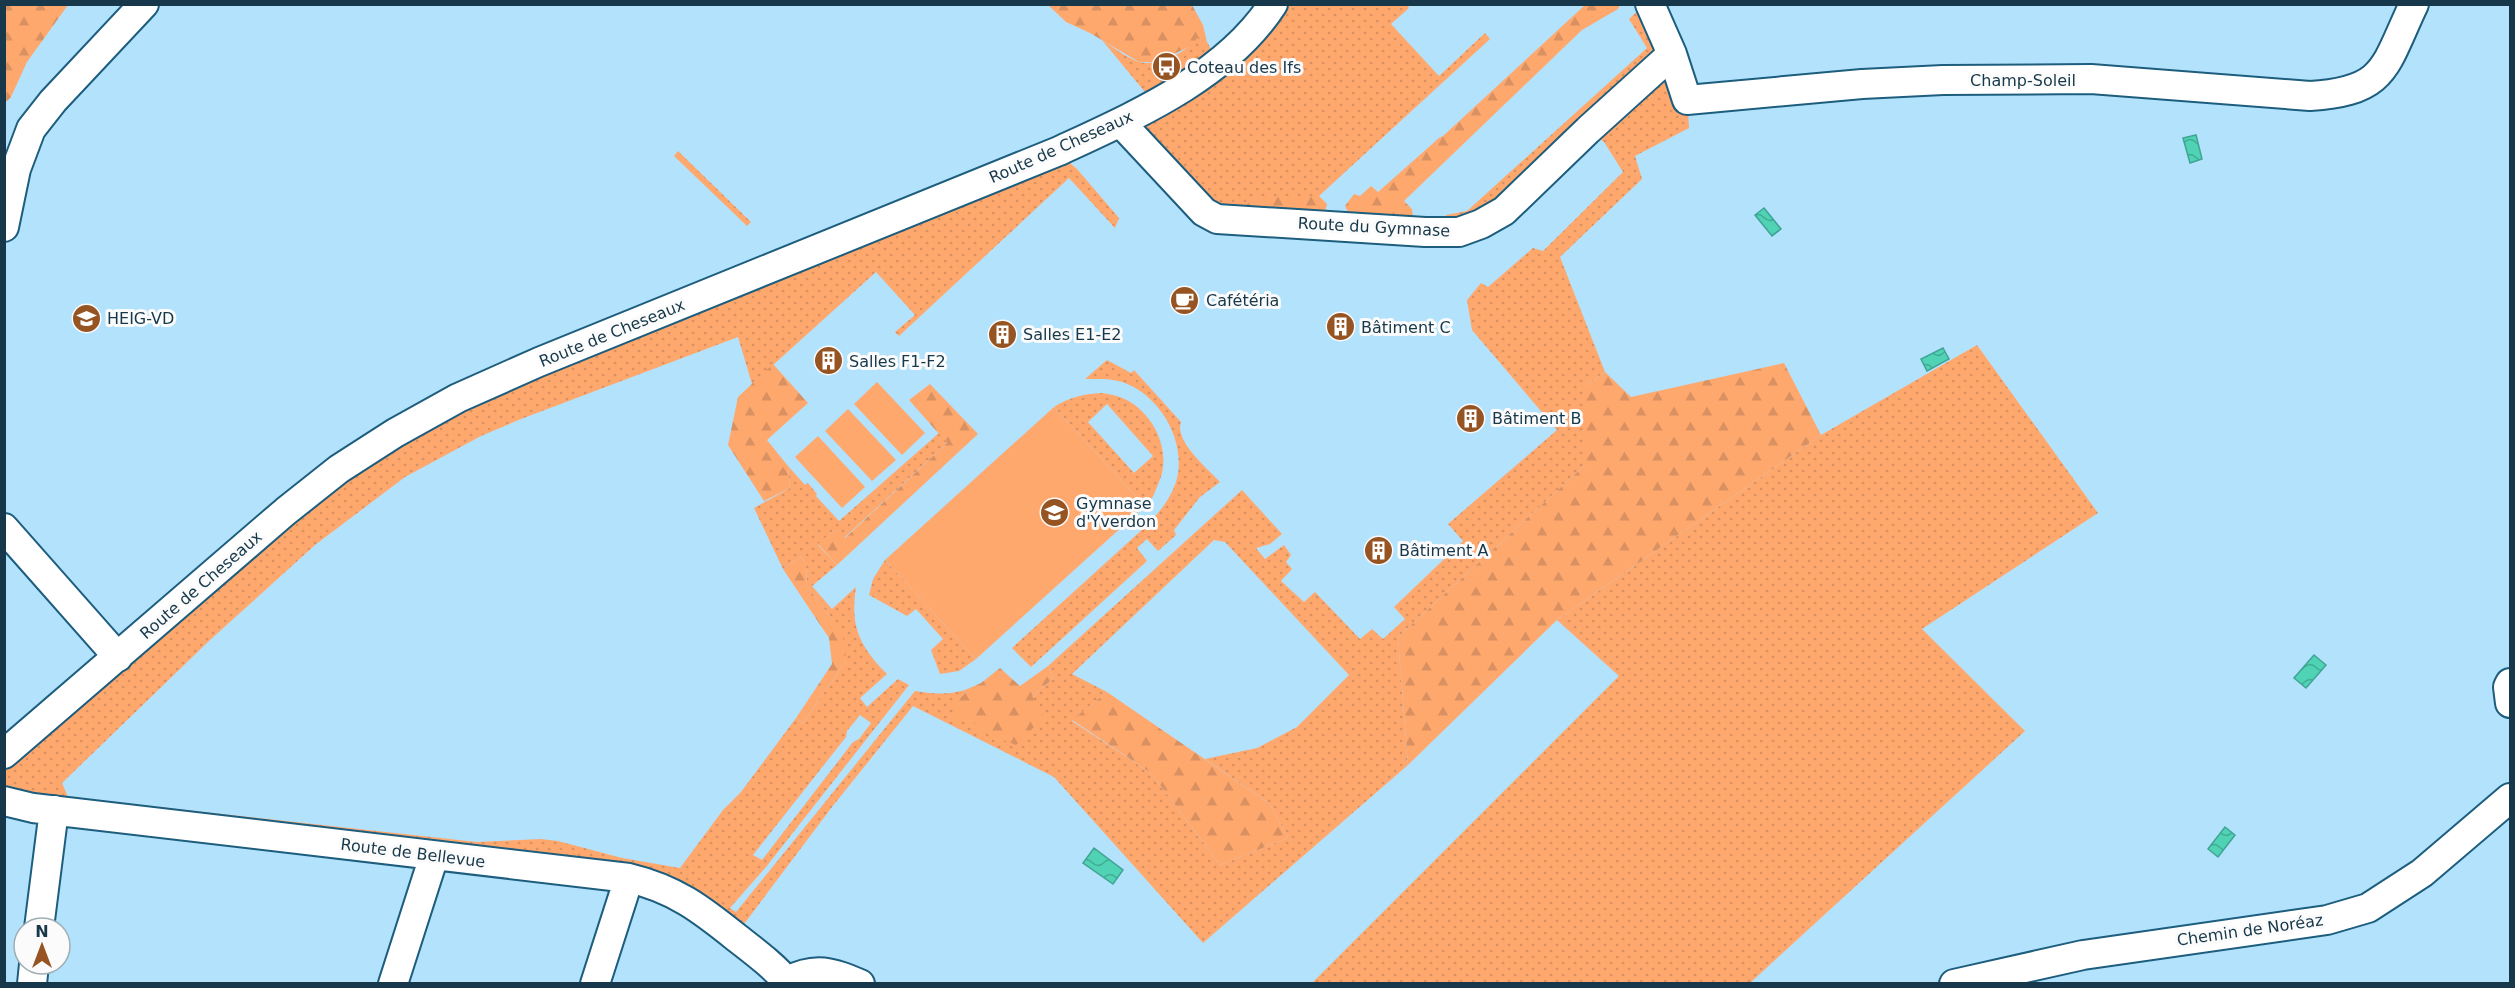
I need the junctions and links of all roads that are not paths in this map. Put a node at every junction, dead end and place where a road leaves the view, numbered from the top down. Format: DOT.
graph roads {
  1 [pos="144,4"];
  2 [pos="1273,4"];
  3 [pos="1650,4"];
  4 [pos="2414,4"];
  5 [pos="1672,54"];
  6 [pos="1121,123"];
  7 [pos="4,227"];
  8 [pos="4,528"];
  9 [pos="118,657"];
  10 [pos="2511,683"];
  11 [pos="2511,703"];
  12 [pos="4,754"];
  13 [pos="2511,798"];
  14 [pos="4,801"];
  15 [pos="54,810"];
  16 [pos="434,856"];
  17 [pos="629,878"];
  18 [pos="41,916"];
  19 [pos="788,982"];
  20 [pos="393,984"];
  21 [pos="595,984"];
  22 [pos="860,984"];
  23 [pos="1954,984"];
  1 -- 7 [label="street"];
  2 -- 6 [label="street, Route de Cheseaux"];
  3 -- 5 [label="street, Champ-Soleil"];
  4 -- 5 [label="street, Champ-Soleil"];
  5 -- 6 [label="street, Route du Gymnase"];
  6 -- 9 [label="street, Route de Cheseaux"];
  8 -- 9 [label="street"];
  9 -- 12 [label="street, Route de Cheseaux"];
  10 -- 11 [label="street"];
  13 -- 23 [label="street, Chemin de Noréaz"];
  14 -- 15 [label="street, Route de Bellevue"];
  15 -- 16 [label="street, Route de Bellevue"];
  15 -- 18 [label="street"];
  16 -- 17 [label="street, Route de Bellevue"];
  16 -- 20 [label="street"];
  17 -- 19 [label="street, Route de Bellevue"];
  17 -- 21 [label="street"];
  19 -- 22 [label="street"];
}
